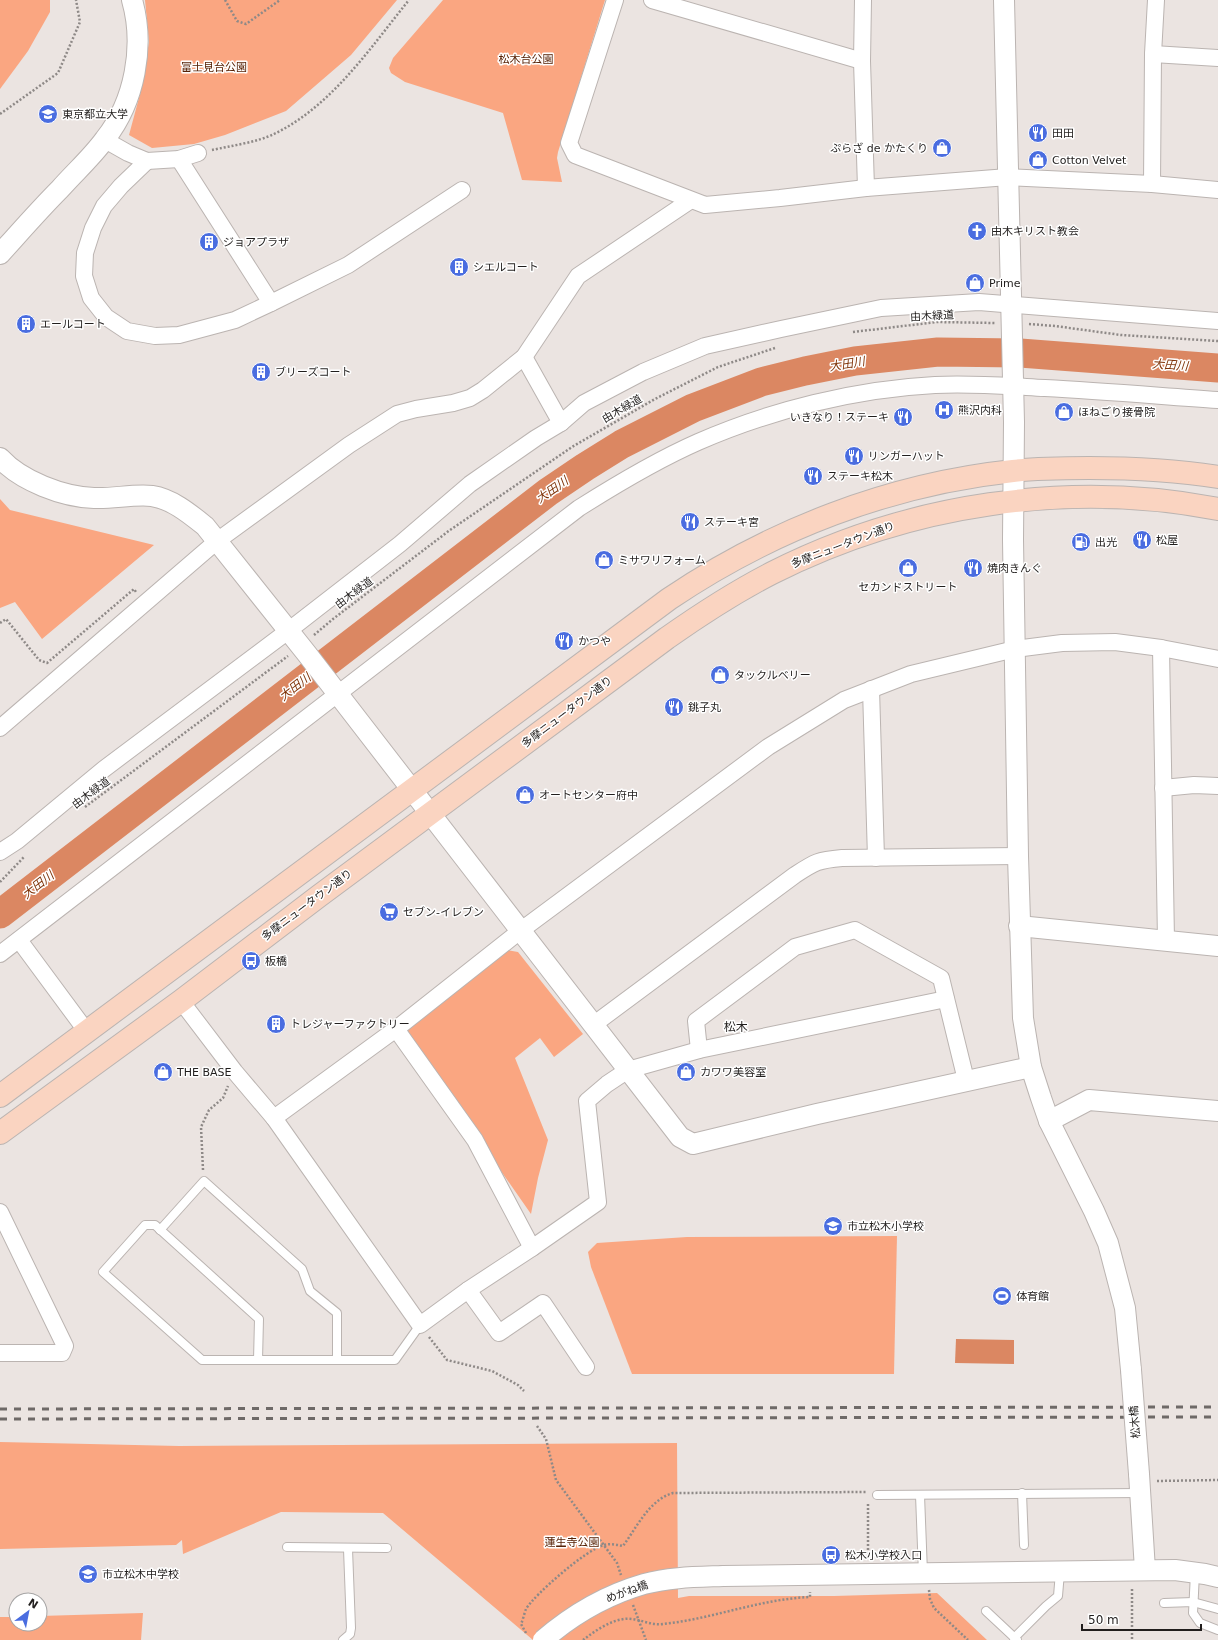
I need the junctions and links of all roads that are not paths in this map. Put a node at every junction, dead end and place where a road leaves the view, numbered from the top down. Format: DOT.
graph roads {
  1 [pos="132,0"];
  2 [pos="615,0"];
  3 [pos="652,0"];
  4 [pos="863,0"];
  5 [pos="1004,0"];
  6 [pos="1156,0"];
  7 [pos="1153,54"];
  8 [pos="1218,58"];
  9 [pos="862,61"];
  10 [pos="105,140"];
  11 [pos="198,153"];
  12 [pos="179,159"];
  13 [pos="147,161"];
  14 [pos="1008,177"];
  15 [pos="1152,184"];
  16 [pos="866,188"];
  17 [pos="462,190"];
  18 [pos="1218,190"];
  19 [pos="691,200"];
  20 [pos="0,254"];
  21 [pos="271,303"];
  22 [pos="1012,305"];
  23 [pos="1218,321"];
  24 [pos="524,357"];
  25 [pos="1013,378"];
  26 [pos="1218,400"];
  27 [pos="561,423"];
  28 [pos="0,458"];
  29 [pos="1014,470"];
  30 [pos="1218,477"];
  31 [pos="1014,502"];
  32 [pos="1218,509"];
  33 [pos="217,541"];
  34 [pos="288,631"];
  35 [pos="1161,648"];
  36 [pos="1015,649"];
  37 [pos="1218,659"];
  38 [pos="332,688"];
  39 [pos="871,689"];
  40 [pos="0,728"];
  41 [pos="1218,786"];
  42 [pos="1163,788"];
  43 [pos="411,790"];
  44 [pos="429,814"];
  45 [pos="0,852"];
  46 [pos="1018,856"];
  47 [pos="876,858"];
  48 [pos="1019,926"];
  49 [pos="520,931"];
  50 [pos="19,940"];
  51 [pos="1166,940"];
  52 [pos="1218,946"];
  53 [pos="0,954"];
  54 [pos="946,999"];
  55 [pos="182,1001"];
  56 [pos="593,1025"];
  57 [pos="396,1029"];
  58 [pos="87,1032"];
  59 [pos="699,1050"];
  60 [pos="1031,1067"];
  61 [pos="628,1070"];
  62 [pos="966,1080"];
  63 [pos="0,1096"];
  64 [pos="1218,1111"];
  65 [pos="274,1118"];
  66 [pos="1049,1121"];
  67 [pos="0,1133"];
  68 [pos="0,1212"];
  69 [pos="160,1230"];
  70 [pos="532,1248"];
  71 [pos="468,1290"];
  72 [pos="420,1325"];
  73 [pos="0,1353"];
  74 [pos="258,1360"];
  75 [pos="337,1360"];
  76 [pos="586,1367"];
  77 [pos="1143,1482"];
  78 [pos="874,1494"];
  79 [pos="1022,1494"];
  80 [pos="920,1495"];
  81 [pos="1024,1545"];
  82 [pos="287,1547"];
  83 [pos="348,1548"];
  84 [pos="387,1548"];
  85 [pos="1060,1571"];
  86 [pos="1194,1575"];
  87 [pos="1139,1577"];
  88 [pos="1218,1577"];
  89 [pos="926,1580"];
  90 [pos="1193,1598"];
  91 [pos="1164,1603"];
  92 [pos="1218,1608"];
  93 [pos="986,1611"];
  94 [pos="1218,1630"];
  95 [pos="537,1637"];
  96 [pos="1016,1639"];
  97 [pos="343,1640"];
  1 -- 10 [label="street"];
  2 -- 19 [label="street"];
  3 -- 9 [label="street"];
  4 -- 9 [label="street"];
  5 -- 14 [label="street, 松木橋"];
  6 -- 7 [label="street"];
  7 -- 8 [label="street"];
  7 -- 15 [label="street"];
  9 -- 16 [label="street"];
  10 -- 13 [label="street"];
  10 -- 20 [label="street"];
  11 -- 12 [label="street"];
  12 -- 13 [label="street"];
  12 -- 21 [label="street"];
  13 -- 21 [label="street"];
  14 -- 15 [label="street"];
  14 -- 16 [label="street"];
  14 -- 22 [label="street, 松木橋"];
  15 -- 18 [label="street"];
  16 -- 19 [label="street"];
  17 -- 21 [label="street"];
  19 -- 24 [label="street"];
  22 -- 23 [label="street"];
  22 -- 25 [label="street, 松木橋"];
  22 -- 27 [label="street"];
  24 -- 27 [label="street"];
  24 -- 33 [label="street"];
  25 -- 26 [label="street"];
  25 -- 29 [label="street, 松木橋"];
  25 -- 38 [label="street"];
  27 -- 34 [label="street"];
  28 -- 33 [label="street"];
  29 -- 30 [label="main road"];
  29 -- 31 [label="street, 松木橋"];
  29 -- 43 [label="main road"];
  31 -- 32 [label="main road, 多摩ニュータウン通り"];
  31 -- 36 [label="street, 松木橋"];
  31 -- 44 [label="main road, 多摩ニュータウン通り"];
  33 -- 34 [label="street"];
  33 -- 40 [label="street"];
  34 -- 38 [label="street"];
  34 -- 45 [label="street"];
  35 -- 36 [label="street"];
  35 -- 37 [label="street"];
  35 -- 42 [label="street"];
  36 -- 39 [label="street"];
  36 -- 46 [label="street, 松木橋"];
  38 -- 43 [label="street"];
  38 -- 50 [label="street"];
  39 -- 47 [label="street"];
  39 -- 49 [label="street"];
  41 -- 42 [label="street"];
  42 -- 51 [label="street"];
  43 -- 44 [label="street"];
  43 -- 58 [label="main road"];
  44 -- 49 [label="street"];
  44 -- 55 [label="main road, 多摩ニュータウン通り"];
  46 -- 47 [label="street"];
  46 -- 48 [label="street, 松木橋"];
  47 -- 56 [label="street"];
  48 -- 51 [label="street"];
  48 -- 60 [label="street, 松木橋"];
  49 -- 56 [label="street"];
  49 -- 57 [label="street"];
  50 -- 53 [label="street"];
  50 -- 58 [label="street"];
  51 -- 52 [label="street"];
  54 -- 59 [label="street"];
  54 -- 59 [label="street"];
  54 -- 62 [label="street"];
  55 -- 65 [label="street"];
  55 -- 67 [label="main road, 多摩ニュータウン通り"];
  56 -- 61 [label="street"];
  57 -- 65 [label="street"];
  57 -- 70 [label="street"];
  58 -- 63 [label="main road"];
  59 -- 61 [label="street"];
  60 -- 62 [label="street"];
  60 -- 66 [label="street, 松木橋"];
  61 -- 62 [label="street"];
  61 -- 70 [label="street"];
  64 -- 66 [label="street"];
  65 -- 72 [label="street"];
  66 -- 77 [label="street, 松木橋, bridge"];
  68 -- 73 [label="street"];
  69 -- 74 [label="lane"];
  69 -- 74 [label="lane"];
  69 -- 75 [label="lane"];
  70 -- 71 [label="street"];
  71 -- 72 [label="street"];
  71 -- 76 [label="street"];
  72 -- 75 [label="lane"];
  74 -- 75 [label="lane"];
  77 -- 79 [label="lane"];
  77 -- 87 [label="street, 松木橋"];
  78 -- 80 [label="lane"];
  79 -- 80 [label="lane"];
  79 -- 81 [label="lane"];
  80 -- 89 [label="lane"];
  82 -- 83 [label="lane"];
  83 -- 84 [label="lane"];
  83 -- 97 [label="lane"];
  85 -- 87 [label="street, めがね橋"];
  85 -- 89 [label="street, めがね橋"];
  85 -- 96 [label="lane"];
  86 -- 87 [label="street, めがね橋"];
  86 -- 88 [label="street, めがね橋"];
  86 -- 90 [label="lane"];
  89 -- 95 [label="street, めがね橋, bridge"];
  90 -- 91 [label="lane"];
  90 -- 92 [label="lane"];
  90 -- 94 [label="lane"];
  93 -- 96 [label="lane"];
}
